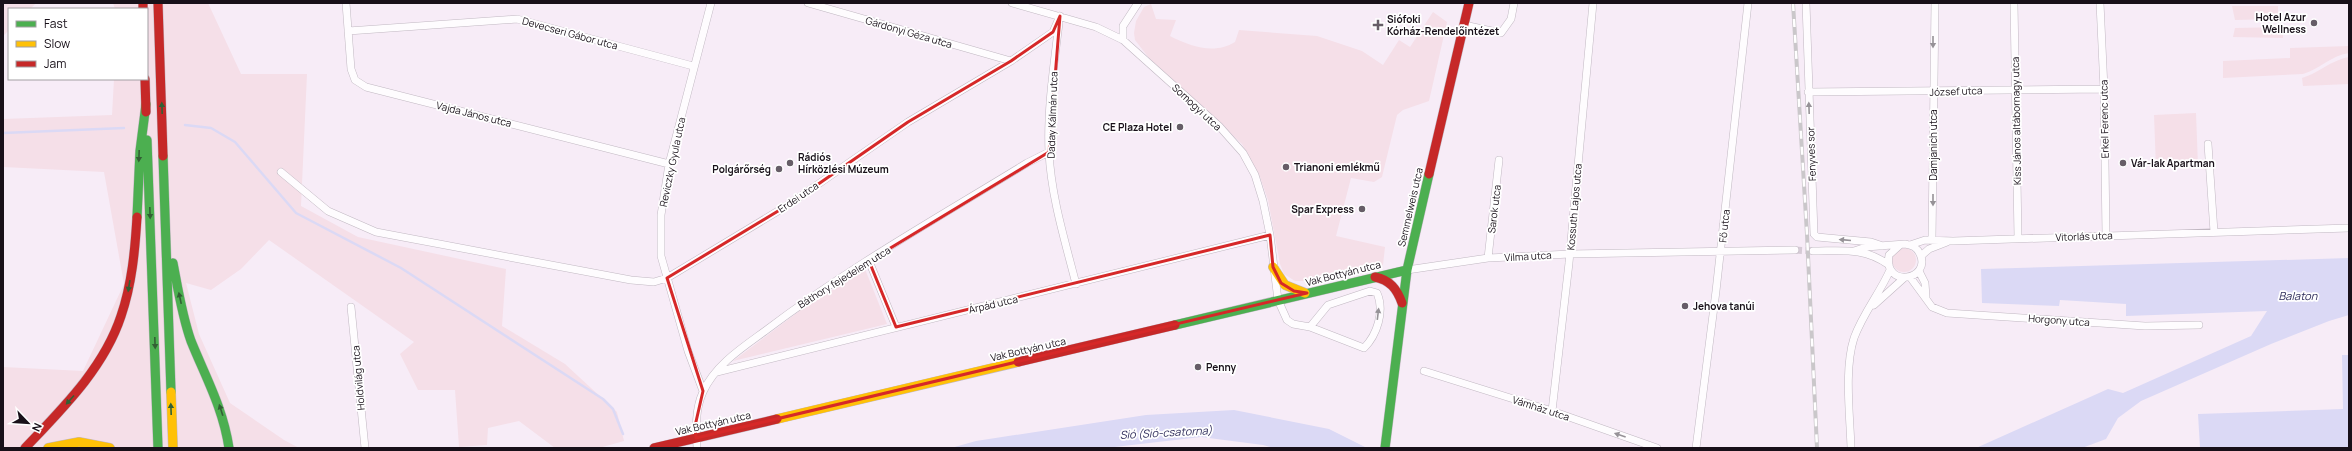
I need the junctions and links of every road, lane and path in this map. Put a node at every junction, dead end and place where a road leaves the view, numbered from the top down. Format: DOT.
graph roads {
  1 [pos="158,3"];
  2 [pos="346,3"];
  3 [pos="711,3"];
  4 [pos="808,3"];
  5 [pos="1012,3"];
  6 [pos="1138,3"];
  7 [pos="1469,3"];
  8 [pos="1514,3"];
  9 [pos="1593,3"];
  10 [pos="1748,3"];
  11 [pos="1806,3"];
  12 [pos="1935,3"];
  13 [pos="2014,3"];
  14 [pos="2100,3"];
  15 [pos="1060,16"];
  16 [pos="1464,25"];
  17 [pos="348,31"];
  18 [pos="1123,40"];
  19 [pos="1011,61"];
  20 [pos="693,66"];
  21 [pos="145,80"];
  22 [pos="2104,89"];
  23 [pos="2016,90"];
  24 [pos="1808,92"];
  25 [pos="1933,92"];
  26 [pos="146,104"];
  27 [pos="2208,144"];
  28 [pos="1049,152"];
  29 [pos="1499,160"];
  30 [pos="669,164"];
  31 [pos="281,172"];
  32 [pos="165,217"];
  33 [pos="2349,228"];
  34 [pos="2214,232"];
  35 [pos="1270,235"];
  36 [pos="2106,235"];
  37 [pos="2018,238"];
  38 [pos="1932,239"];
  39 [pos="1953,241"];
  40 [pos="1900,245"];
  41 [pos="1910,245"];
  42 [pos="1883,246"];
  43 [pos="1721,250"];
  44 [pos="1795,250"];
  45 [pos="1813,251"];
  46 [pos="1854,251"];
  47 [pos="1570,254"];
  48 [pos="1921,256"];
  49 [pos="1488,258"];
  50 [pos="869,261"];
  51 [pos="1273,267"];
  52 [pos="1890,268"];
  53 [pos="1407,270"];
  54 [pos="1919,271"];
  55 [pos="1372,277"];
  56 [pos="667,278"];
  57 [pos="1907,278"];
  58 [pos="1076,284"];
  59 [pos="1307,293"];
  60 [pos="1926,297"];
  61 [pos="1278,300"];
  62 [pos="1402,304"];
  63 [pos="351,307"];
  64 [pos="1866,314"];
  65 [pos="2198,325"];
  66 [pos="896,327"];
  67 [pos="1310,327"];
  68 [pos="1424,371"];
  69 [pos="717,372"];
  70 [pos="703,391"];
  71 [pos="1552,411"];
  72 [pos="696,438"];
  73 [pos="25,448"];
  74 [pos="48,448"];
  75 [pos="110,448"];
  76 [pos="158,448"];
  77 [pos="173,448"];
  78 [pos="229,448"];
  79 [pos="365,448"];
  80 [pos="654,448"];
  81 [pos="697,448"];
  82 [pos="1385,448"];
  83 [pos="1657,448"];
  84 [pos="1696,448"];
  85 [pos="1851,448"];
  32 -- 1 [label="main road, one-way"];
  2 -- 17 [label="street, Vajda János utca"];
  3 -- 20 [label="street, Reviczky Gyula utca"];
  4 -- 19 [label="street, Gárdonyi Géza utca"];
  5 -- 15 [label="street, Somogyi utca"];
  6 -- 18 [label="street"];
  7 -- 16 [label="main road, Semmelweis utca"];
  8 -- 16 [label="street"];
  9 -- 47 [label="street, Kossuth Lajos utca"];
  10 -- 43 [label="street, Fő utca"];
  11 -- 24 [label="street, Fenyves sor"];
  12 -- 25 [label="street, Damjanich utca, one-way"];
  13 -- 23 [label="street, Kiss János altábornagy utca"];
  14 -- 22 [label="street, Erkel Ferenc utca"];
  15 -- 18 [label="street, Somogyi utca"];
  15 -- 19 [label="street, Erdei utca"];
  15 -- 28 [label="street, Daday Kálmán utca"];
  16 -- 53 [label="main road, Semmelweis utca"];
  17 -- 20 [label="street, Devecseri Gábor utca"];
  17 -- 30 [label="street, Vajda János utca"];
  18 -- 35 [label="street, Somogyi utca"];
  19 -- 56 [label="street, Erdei utca"];
  20 -- 30 [label="street, Reviczky Gyula utca"];
  21 -- 26 [label="main road"];
  22 -- 23 [label="street, József utca"];
  22 -- 36 [label="street, Erkel Ferenc utca"];
  23 -- 25 [label="street, József utca"];
  23 -- 37 [label="street, Kiss János altábornagy utca"];
  24 -- 25 [label="street, József utca"];
  42 -- 24 [label="street, Fenyves sor, one-way"];
  25 -- 38 [label="street, Damjanich utca, one-way"];
  26 -- 73 [label="main road, one-way"];
  26 -- 76 [label="main road, one-way"];
  27 -- 34 [label="street"];
  28 -- 50 [label="street, Báthory fejedelem utca"];
  28 -- 58 [label="street, Daday Kálmán utca"];
  29 -- 49 [label="street, Sarok utca"];
  30 -- 56 [label="street, Reviczky Gyula utca"];
  31 -- 56 [label="street, Erdei utca"];
  77 -- 32 [label="main road, one-way"];
  78 -- 32 [label="main road, one-way"];
  33 -- 34 [label="street, Vitorlás utca"];
  34 -- 36 [label="street, Vitorlás utca"];
  35 -- 51 [label="street, Somogyi utca"];
  35 -- 58 [label="street, Árpád utca"];
  36 -- 37 [label="street, Vitorlás utca"];
  37 -- 39 [label="street, Vitorlás utca"];
  38 -- 39 [label="street, Vitorlás utca"];
  38 -- 41 [label="street, Vitorlás utca"];
  39 -- 48 [label="street, Vitorlás utca"];
  40 -- 41 [label="street, Vitorlás utca"];
  40 -- 42 [label="street, Vitorlás utca"];
  40 -- 52 [label="street"];
  41 -- 48 [label="street"];
  42 -- 46 [label="street, Vitorlás utca"];
  43 -- 44 [label="street"];
  43 -- 47 [label="street, Vilma utca"];
  43 -- 84 [label="street, Fő utca"];
  45 -- 46 [label="street, Vitorlás utca"];
  46 -- 52 [label="street, Vitorlás utca"];
  47 -- 49 [label="street, Vilma utca"];
  47 -- 71 [label="street, Kossuth Lajos utca"];
  48 -- 54 [label="street"];
  49 -- 53 [label="street, Vilma utca"];
  50 -- 66 [label="street"];
  50 -- 69 [label="street, Báthory fejedelem utca"];
  51 -- 59 [label="main road"];
  51 -- 61 [label="street, Somogyi utca"];
  52 -- 57 [label="street, Vitorlás utca"];
  52 -- 64 [label="street"];
  53 -- 55 [label="main road, Vak Bottyán utca"];
  53 -- 62 [label="main road, Semmelweis utca"];
  54 -- 57 [label="street"];
  54 -- 60 [label="street"];
  55 -- 59 [label="main road, Vak Bottyán utca"];
  55 -- 62 [label="main road"];
  56 -- 70 [label="street, Reviczky Gyula utca"];
  57 -- 60 [label="street, Horgony utca"];
  57 -- 64 [label="street"];
  58 -- 66 [label="street, Árpád utca"];
  59 -- 61 [label="main road, Vak Bottyán utca"];
  60 -- 65 [label="street, Horgony utca"];
  61 -- 67 [label="street, Somogyi utca"];
  61 -- 72 [label="main road, Vak Bottyán utca"];
  62 -- 82 [label="main road, Semmelweis utca"];
  63 -- 79 [label="street, Holdvilág utca"];
  64 -- 85 [label="street"];
  66 -- 69 [label="street, Árpád utca"];
  67 -- 67 [label="street, Somogyi utca, one-way"];
  68 -- 71 [label="street, Vámház utca"];
  69 -- 70 [label="street, Báthory fejedelem utca"];
  70 -- 72 [label="street, Báthory fejedelem utca"];
  83 -- 71 [label="street, Vámház utca, one-way"];
  72 -- 80 [label="main road, Vak Bottyán utca"];
  72 -- 81 [label="street, Báthory fejedelem utca"];
  74 -- 75 [label="main road"];
}
